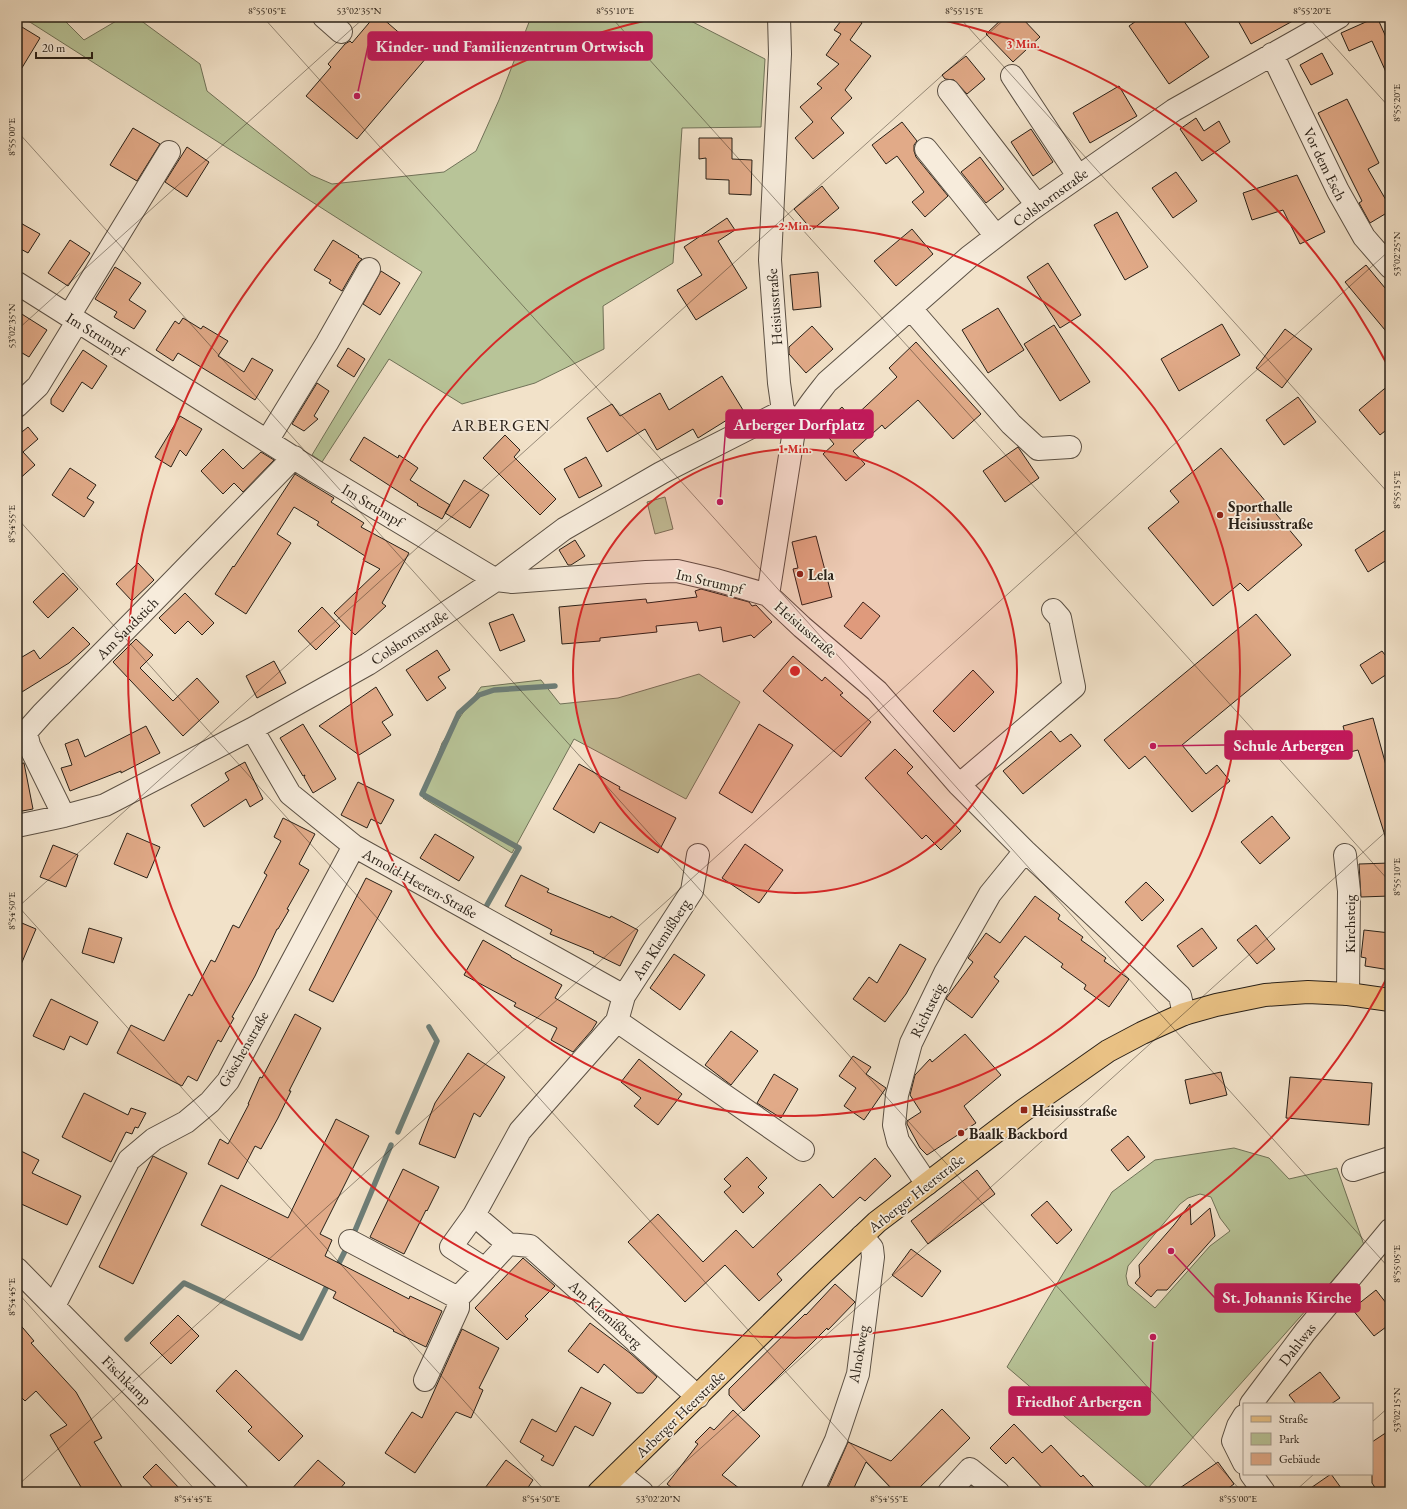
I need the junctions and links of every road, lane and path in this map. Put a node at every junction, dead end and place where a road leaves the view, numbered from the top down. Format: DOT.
graph roads {
  1 [pos="324,17"];
  2 [pos="1339,17"];
  3 [pos="781,18"];
  4 [pos="341,32"];
  5 [pos="1272,54"];
  6 [pos="1012,76"];
  7 [pos="949,91"];
  8 [pos="926,149"];
  9 [pos="169,152"];
  10 [pos="1078,176"];
  11 [pos="1037,205"];
  12 [pos="996,236"];
  13 [pos="1390,267"];
  14 [pos="370,269"];
  15 [pos="17,283"];
  16 [pos="911,309"];
  17 [pos="73,319"];
  18 [pos="17,406"];
  19 [pos="790,417"];
  20 [pos="267,441"];
  21 [pos="1070,447"];
  22 [pos="294,458"];
  23 [pos="496,580"];
  24 [pos="768,595"];
  25 [pos="1053,610"];
  26 [pos="252,729"];
  27 [pos="959,784"];
  28 [pos="64,816"];
  29 [pos="17,826"];
  30 [pos="354,846"];
  31 [pos="1025,851"];
  32 [pos="1345,854"];
  33 [pos="698,855"];
  34 [pos="1348,994"];
  35 [pos="624,996"];
  36 [pos="1390,1000"];
  37 [pos="1184,1014"];
  38 [pos="617,1021"];
  39 [pos="803,1150"];
  40 [pos="1390,1158"];
  41 [pos="1353,1170"];
  42 [pos="926,1184"];
  43 [pos="474,1215"];
  44 [pos="1390,1232"];
  45 [pos="862,1236"];
  46 [pos="350,1240"];
  47 [pos="508,1244"];
  48 [pos="485,1268"];
  49 [pos="17,1269"];
  50 [pos="458,1298"];
  51 [pos="54,1306"];
  52 [pos="425,1380"];
  53 [pos="698,1397"];
  54 [pos="1252,1403"];
  55 [pos="1243,1418"];
  56 [pos="1243,1461"];
  57 [pos="619,1474"];
  58 [pos="1252,1475"];
  59 [pos="237,1492"];
  60 [pos="599,1492"];
  61 [pos="642,1492"];
  62 [pos="812,1492"];
  63 [pos="949,1492"];
  64 [pos="998,1492"];
  65 [pos="1264,1492"];
  1 -- 4 [label="street"];
  2 -- 5 [label="street, Colshornstraße"];
  3 -- 19 [label="street, Heisiusstraße"];
  5 -- 10 [label="street, Colshornstraße"];
  5 -- 13 [label="street, Vor dem Esch"];
  6 -- 10 [label="street"];
  7 -- 11 [label="street"];
  8 -- 12 [label="street"];
  9 -- 17 [label="street"];
  10 -- 11 [label="street, Colshornstraße"];
  11 -- 12 [label="street, Colshornstraße"];
  12 -- 16 [label="street, Colshornstraße"];
  14 -- 20 [label="street"];
  15 -- 17 [label="street, Im Strumpf"];
  16 -- 19 [label="street, Colshornstraße"];
  16 -- 21 [label="street"];
  17 -- 18 [label="street"];
  17 -- 20 [label="street, Im Strumpf"];
  19 -- 23 [label="street, Colshornstraße"];
  19 -- 24 [label="street, Heisiusstraße"];
  20 -- 22 [label="street, Im Strumpf"];
  22 -- 23 [label="street, Im Strumpf"];
  22 -- 28 [label="street, Am Sandstich"];
  23 -- 24 [label="street, Im Strumpf"];
  23 -- 26 [label="street, Colshornstraße"];
  24 -- 27 [label="street, Heisiusstraße"];
  25 -- 27 [label="street"];
  26 -- 28 [label="street, Colshornstraße"];
  26 -- 30 [label="street, Arnold-Heeren-Straße"];
  27 -- 31 [label="street, Heisiusstraße"];
  28 -- 29 [label="street, Colshornstraße"];
  30 -- 35 [label="street, Arnold-Heeren-Straße"];
  30 -- 51 [label="street, Göschenstraße"];
  31 -- 37 [label="street, Heisiusstraße"];
  31 -- 42 [label="street, Richtsteig"];
  32 -- 34 [label="street, Kirchsteig"];
  33 -- 35 [label="street, Am Klemißberg"];
  34 -- 36 [label="main road, Arberger Heerstraße"];
  34 -- 37 [label="main road, Arberger Heerstraße"];
  35 -- 38 [label="street, Am Klemißberg"];
  37 -- 42 [label="main road, Arberger Heerstraße"];
  38 -- 39 [label="street"];
  38 -- 43 [label="street, Am Klemißberg"];
  40 -- 41 [label="street"];
  42 -- 45 [label="main road, Arberger Heerstraße"];
  43 -- 47 [label="street"];
  43 -- 48 [label="street, Am Klemißberg"];
  44 -- 54 [label="street, Dahlwas"];
  45 -- 53 [label="main road, Arberger Heerstraße"];
  45 -- 62 [label="street, Alnokweg"];
  46 -- 50 [label="street"];
  47 -- 48 [label="street"];
  47 -- 53 [label="street, Am Klemißberg"];
  48 -- 50 [label="street"];
  49 -- 51 [label="street, Fischkamp"];
  50 -- 52 [label="street"];
  51 -- 59 [label="street, Fischkamp"];
  53 -- 57 [label="main road, Arberger Heerstraße"];
  55 -- 56 [label="street"];
  57 -- 60 [label="main road, Arberger Heerstraße"];
  57 -- 61 [label="street"];
  58 -- 65 [label="street"];
  63 -- 64 [label="street"];
}
